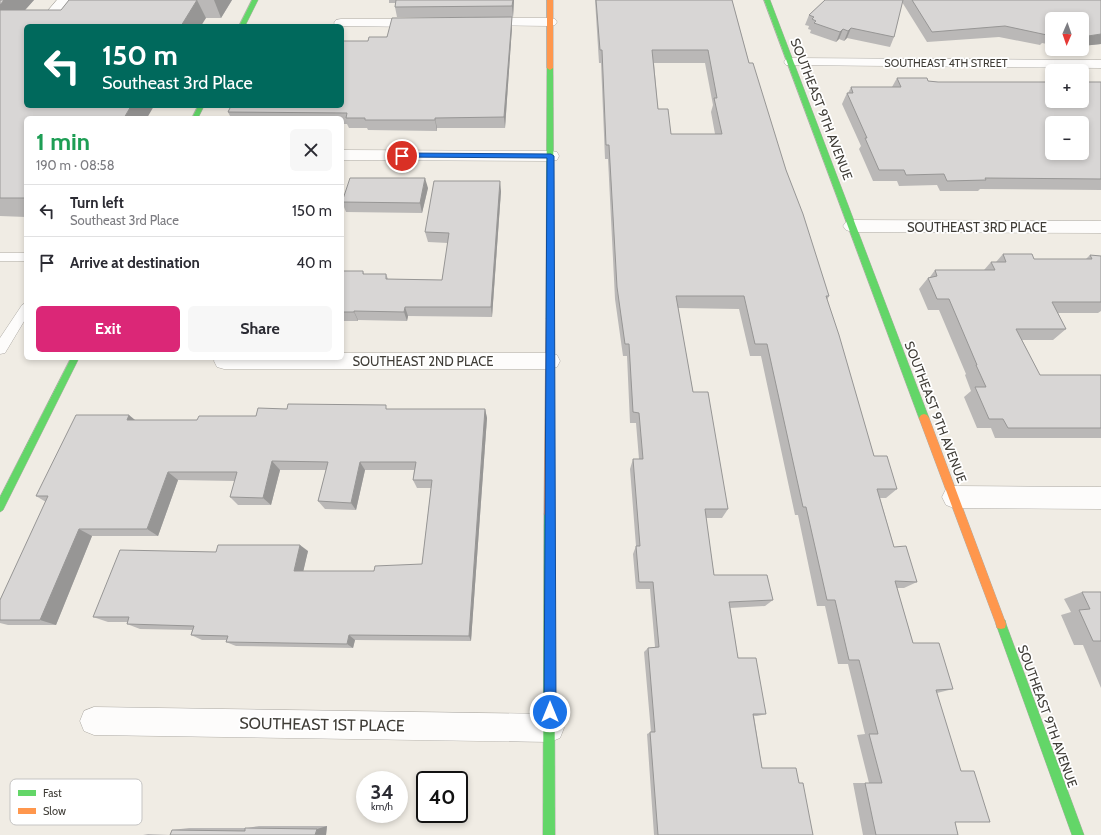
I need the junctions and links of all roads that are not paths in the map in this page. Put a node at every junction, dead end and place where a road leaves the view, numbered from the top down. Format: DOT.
graph roads {
  1 [pos="64,0"];
  2 [pos="255,0"];
  3 [pos="550,0"];
  4 [pos="767,0"];
  5 [pos="47,20"];
  6 [pos="434,22"];
  7 [pos="465,22"];
  8 [pos="550,22"];
  9 [pos="341,23"];
  10 [pos="243,24"];
  11 [pos="791,62"];
  12 [pos="1101,64"];
  13 [pos="344,155"];
  14 [pos="551,156"];
  15 [pos="852,226"];
  16 [pos="1101,227"];
  17 [pos="0,257"];
  18 [pos="24,257"];
  19 [pos="24,311"];
  20 [pos="0,349"];
  21 [pos="74,360"];
  22 [pos="224,361"];
  23 [pos="550,361"];
  24 [pos="954,497"];
  25 [pos="1101,498"];
  26 [pos="0,507"];
  27 [pos="94,721"];
  28 [pos="550,728"];
  29 [pos="549,835"];
  30 [pos="1078,835"];
  1 -- 5 [label="street"];
  2 -- 10 [label="street"];
  3 -- 8 [label="street"];
  4 -- 11 [label="street, SOUTHEAST 9TH AVENUE"];
  6 -- 9 [label="street"];
  7 -- 8 [label="street"];
  8 -- 14 [label="street"];
  11 -- 12 [label="street, SOUTHEAST 4TH STREET"];
  11 -- 15 [label="street, SOUTHEAST 9TH AVENUE"];
  13 -- 14 [label="street"];
  14 -- 23 [label="street"];
  15 -- 16 [label="street, SOUTHEAST 3RD PLACE"];
  15 -- 24 [label="street, SOUTHEAST 9TH AVENUE"];
  17 -- 18 [label="lane"];
  19 -- 20 [label="lane"];
  21 -- 26 [label="street"];
  22 -- 23 [label="street, SOUTHEAST 2ND PLACE"];
  23 -- 28 [label="street"];
  24 -- 25 [label="street"];
  24 -- 30 [label="street, SOUTHEAST 9TH AVENUE"];
  27 -- 28 [label="street, SOUTHEAST 1ST PLACE"];
  28 -- 29 [label="street"];
}
